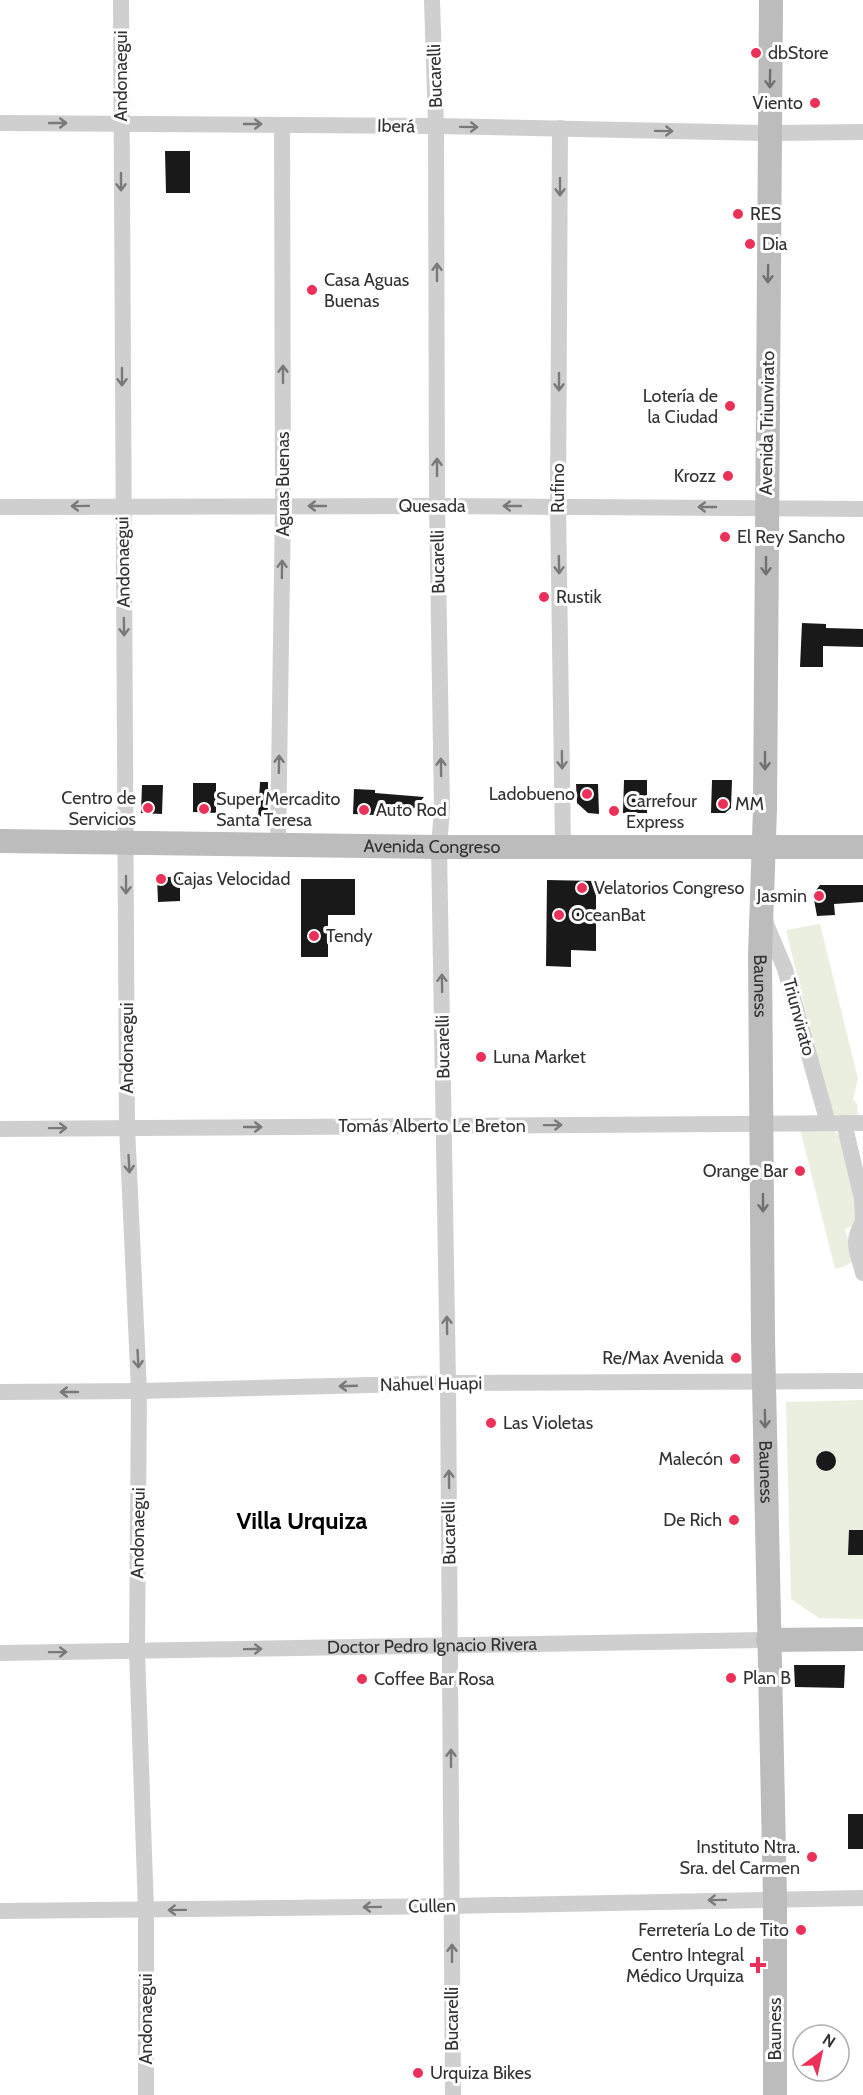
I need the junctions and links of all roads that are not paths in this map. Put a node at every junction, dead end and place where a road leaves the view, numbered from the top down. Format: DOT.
graph roads {
  1 [pos="121,0"];
  2 [pos="432,0"];
  3 [pos="771,0"];
  4 [pos="0,123"];
  5 [pos="121,124"];
  6 [pos="282,125"];
  7 [pos="436,126"];
  8 [pos="560,128"];
  9 [pos="863,132"];
  10 [pos="770,133"];
  11 [pos="123,506"];
  12 [pos="283,506"];
  13 [pos="437,506"];
  14 [pos="558,506"];
  15 [pos="0,507"];
  16 [pos="766,508"];
  17 [pos="863,509"];
  18 [pos="0,841"];
  19 [pos="278,843"];
  20 [pos="126,844"];
  21 [pos="439,847"];
  22 [pos="563,847"];
  23 [pos="764,847"];
  24 [pos="863,848"];
  25 [pos="762,913"];
  26 [pos="763,1123"];
  27 [pos="836,1123"];
  28 [pos="863,1123"];
  29 [pos="444,1126"];
  30 [pos="127,1127"];
  31 [pos="0,1129"];
  32 [pos="863,1221"];
  33 [pos="863,1273"];
  34 [pos="863,1381"];
  35 [pos="765,1382"];
  36 [pos="448,1383"];
  37 [pos="140,1391"];
  38 [pos="0,1392"];
  39 [pos="863,1639"];
  40 [pos="768,1640"];
  41 [pos="451,1646"];
  42 [pos="137,1651"];
  43 [pos="0,1653"];
  44 [pos="863,1898"];
  45 [pos="775,1899"];
  46 [pos="452,1906"];
  47 [pos="146,1910"];
  48 [pos="0,1911"];
  49 [pos="146,2095"];
  50 [pos="453,2095"];
  51 [pos="775,2095"];
  1 -- 5 [label="street, Andonaegui"];
  2 -- 7 [label="street, Bucarelli"];
  3 -- 10 [label="main road, Avenida Triunvirato, one-way"];
  4 -- 5 [label="street, Iberá, one-way"];
  5 -- 6 [label="street, Iberá, one-way"];
  5 -- 11 [label="street, Andonaegui, one-way"];
  6 -- 7 [label="street, Iberá"];
  12 -- 6 [label="street, Aguas Buenas, one-way"];
  7 -- 8 [label="street, Iberá, one-way"];
  13 -- 7 [label="street, Bucarelli, one-way"];
  8 -- 10 [label="street, Iberá, one-way"];
  8 -- 14 [label="street, Rufino, one-way"];
  9 -- 10 [label="street, Iberá"];
  10 -- 16 [label="main road, Avenida Triunvirato, one-way"];
  11 -- 12 [label="street, Quesada"];
  11 -- 15 [label="street, Quesada, one-way"];
  11 -- 20 [label="street, Andonaegui, one-way"];
  13 -- 12 [label="street, Quesada, one-way"];
  19 -- 12 [label="street, Aguas Buenas, one-way"];
  14 -- 13 [label="street, Quesada, one-way"];
  21 -- 13 [label="street, Bucarelli, one-way"];
  16 -- 14 [label="street, Quesada, one-way"];
  14 -- 22 [label="street, Rufino, one-way"];
  16 -- 17 [label="street, Quesada"];
  16 -- 23 [label="main road, Avenida Triunvirato, one-way"];
  18 -- 20 [label="main road, Avenida Congreso"];
  19 -- 20 [label="main road, Avenida Congreso"];
  19 -- 21 [label="main road, Avenida Congreso"];
  20 -- 30 [label="street, Andonaegui, one-way"];
  21 -- 22 [label="main road, Avenida Congreso"];
  29 -- 21 [label="street, Bucarelli, one-way"];
  22 -- 23 [label="main road, Avenida Congreso"];
  23 -- 24 [label="main road, Avenida Congreso"];
  23 -- 25 [label="main road, Bauness"];
  25 -- 26 [label="main road, Bauness"];
  25 -- 27 [label="street, Triunvirato"];
  26 -- 27 [label="street, Tomás Alberto Le Breton"];
  29 -- 26 [label="street, Tomás Alberto Le Breton, one-way"];
  26 -- 35 [label="main road, Bauness, one-way"];
  27 -- 28 [label="street, Tomás Alberto Le Breton"];
  27 -- 32 [label="street, Triunvirato"];
  30 -- 29 [label="street, Tomás Alberto Le Breton, one-way"];
  36 -- 29 [label="street, Bucarelli, one-way"];
  31 -- 30 [label="street, Tomás Alberto Le Breton, one-way"];
  30 -- 37 [label="street, Andonaegui, one-way"];
  32 -- 33 [label="street, Triunvirato"];
  34 -- 35 [label="street, Nahuel Huapi"];
  35 -- 36 [label="street, Nahuel Huapi"];
  35 -- 40 [label="main road, Bauness, one-way"];
  36 -- 37 [label="street, Nahuel Huapi, one-way"];
  41 -- 36 [label="street, Bucarelli, one-way"];
  37 -- 38 [label="street, Nahuel Huapi, one-way"];
  37 -- 42 [label="street, Andonaegui"];
  39 -- 40 [label="main road, Doctor Pedro Ignacio Rivera"];
  40 -- 41 [label="street, Doctor Pedro Ignacio Rivera"];
  40 -- 45 [label="main road, Bauness"];
  42 -- 41 [label="street, Doctor Pedro Ignacio Rivera, one-way"];
  46 -- 41 [label="street, Bucarelli, one-way"];
  43 -- 42 [label="street, Doctor Pedro Ignacio Rivera, one-way"];
  42 -- 47 [label="street, Andonaegui"];
  44 -- 45 [label="street, Cullen"];
  45 -- 46 [label="street, Cullen, one-way"];
  45 -- 51 [label="main road, Bauness"];
  46 -- 47 [label="street, Cullen, one-way"];
  50 -- 46 [label="street, Bucarelli, one-way"];
  47 -- 48 [label="street, Cullen"];
  47 -- 49 [label="street, Andonaegui"];
}
